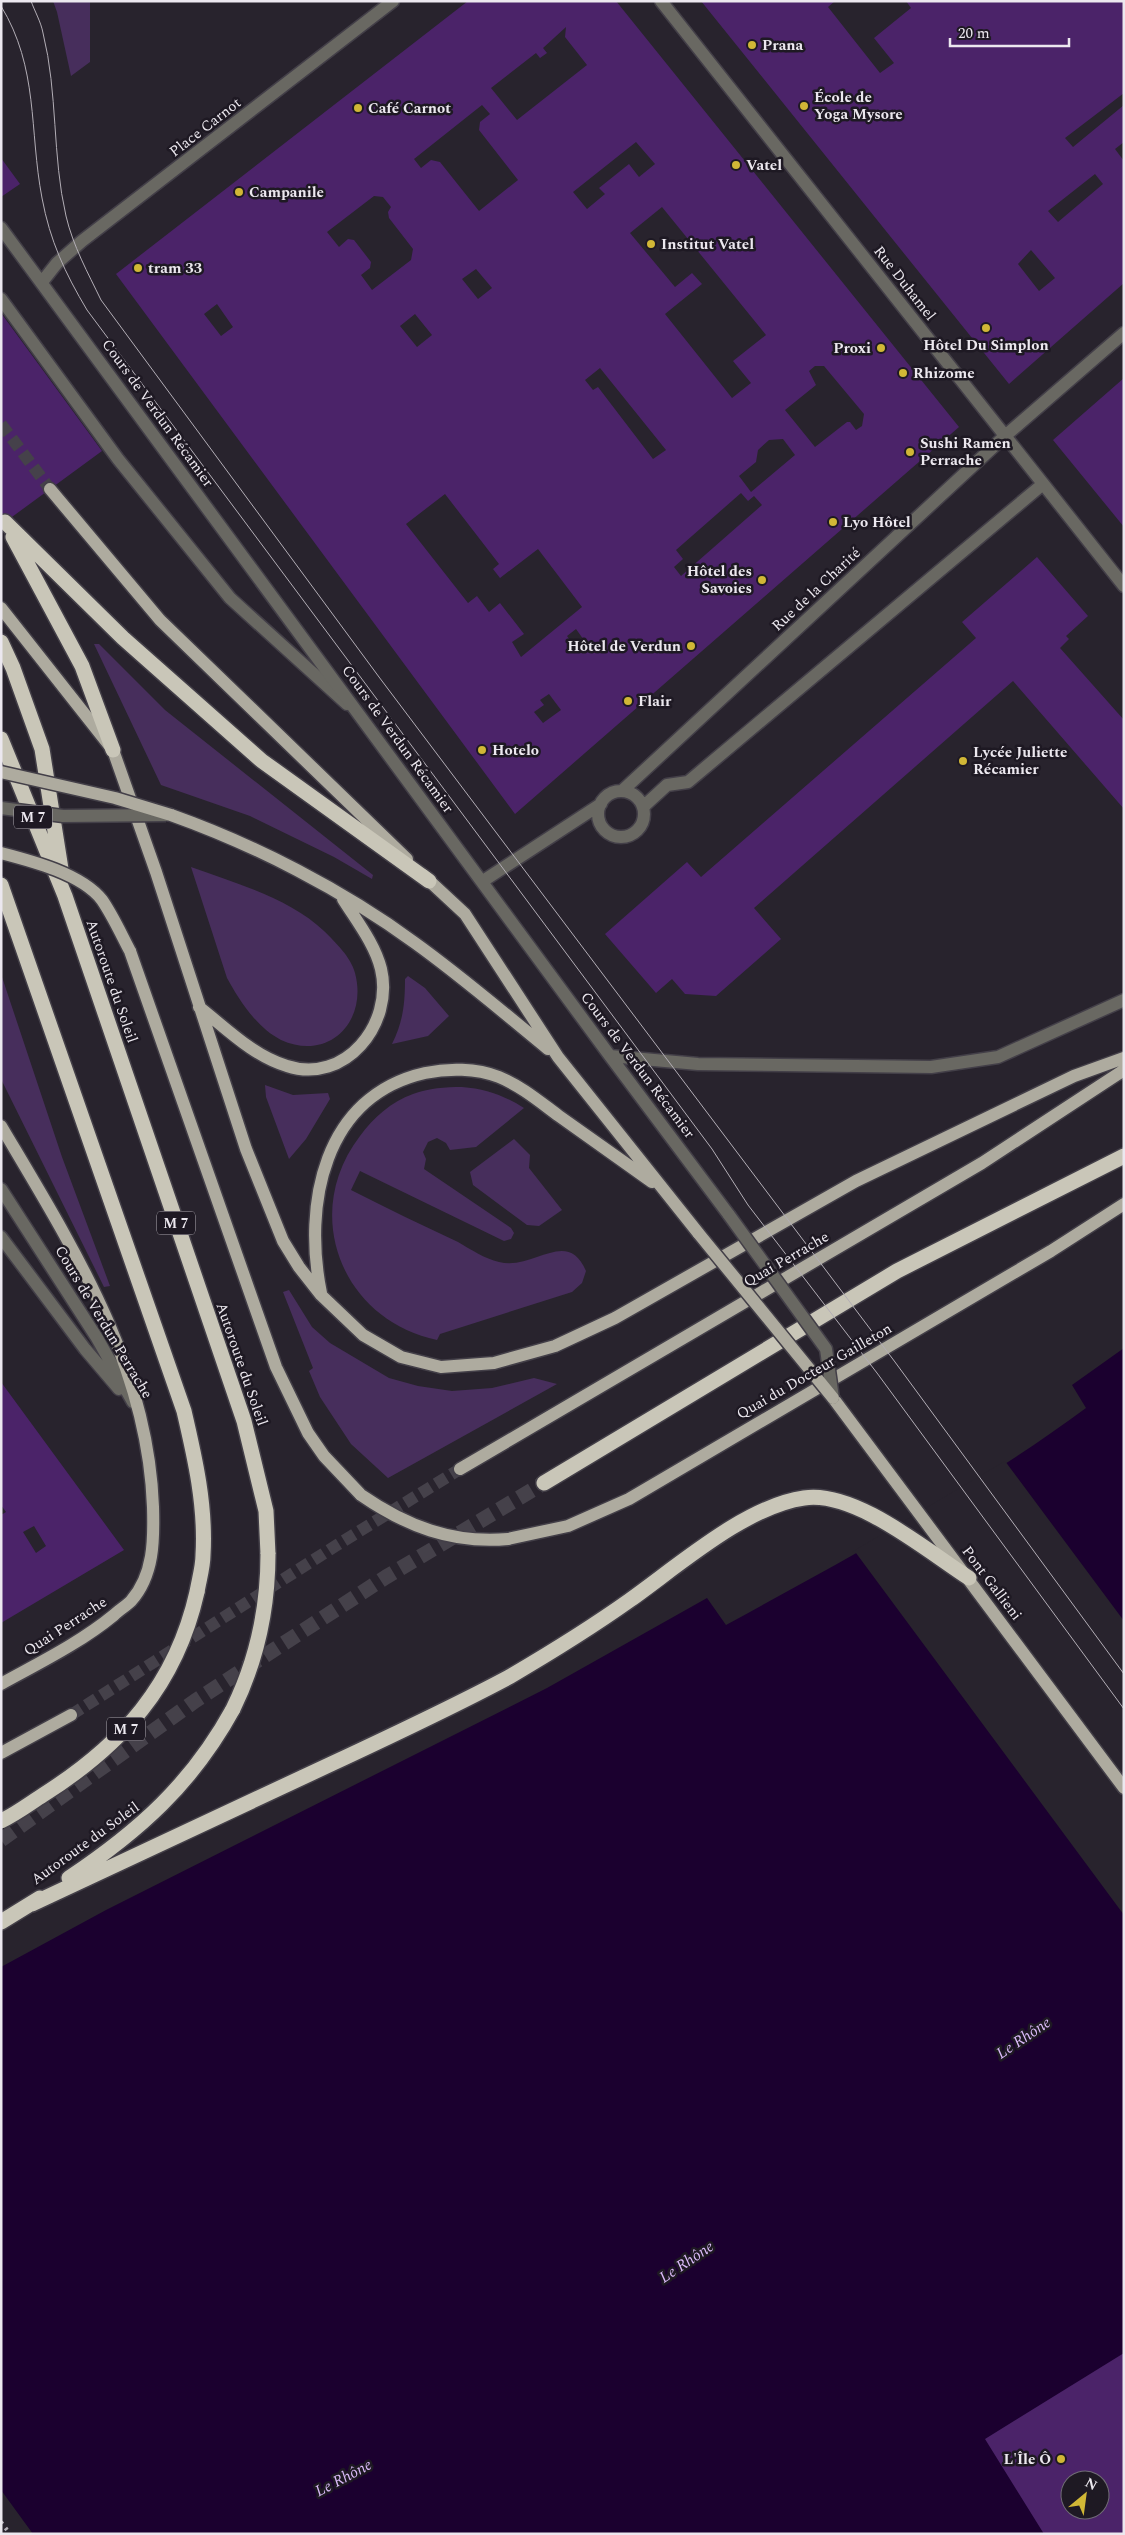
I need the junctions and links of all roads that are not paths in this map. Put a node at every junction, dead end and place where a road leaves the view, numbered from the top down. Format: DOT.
graph roads {
  1 [pos="393,1"];
  2 [pos="661,1"];
  3 [pos="1,228"];
  4 [pos="42,282"];
  5 [pos="1,299"];
  6 [pos="1124,333"];
  7 [pos="1005,436"];
  8 [pos="1043,484"];
  9 [pos="50,489"];
  10 [pos="1124,586"];
  11 [pos="1,608"];
  12 [pos="1,642"];
  13 [pos="360,715"];
  14 [pos="1,739"];
  15 [pos="113,750"];
  16 [pos="1,772"];
  17 [pos="622,790"];
  18 [pos="601,804"];
  19 [pos="643,807"];
  20 [pos="1,808"];
  21 [pos="171,815"];
  22 [pos="1,853"];
  23 [pos="430,881"];
  24 [pos="482,881"];
  25 [pos="1,886"];
  26 [pos="65,896"];
  27 [pos="342,896"];
  28 [pos="1124,1000"];
  29 [pos="199,1007"];
  30 [pos="610,1056"];
  31 [pos="558,1057"];
  32 [pos="1124,1058"];
  33 [pos="1124,1070"];
  34 [pos="1,1126"];
  35 [pos="1124,1156"];
  36 [pos="1,1189"];
  37 [pos="664,1190"];
  38 [pos="1124,1204"];
  39 [pos="1,1237"];
  40 [pos="321,1295"];
  41 [pos="833,1398"];
  42 [pos="138,1411"];
  43 [pos="460,1469"];
  44 [pos="544,1483"];
  45 [pos="969,1578"];
  46 [pos="1,1684"];
  47 [pos="71,1715"];
  48 [pos="1,1753"];
  49 [pos="1124,1788"];
  50 [pos="1,1821"];
  51 [pos="32,1904"];
  52 [pos="1,1922"];
  1 -- 4 [label="street, Place Carnot"];
  2 -- 7 [label="street, Rue Duhamel"];
  3 -- 4 [label="street, Cours de Verdun Récamier"];
  4 -- 13 [label="street, Cours de Verdun Récamier"];
  5 -- 13 [label="street"];
  6 -- 7 [label="street, Rue de la Charité"];
  7 -- 8 [label="street, Rue Duhamel"];
  7 -- 17 [label="street, Rue de la Charité"];
  8 -- 10 [label="street, Rue Duhamel"];
  8 -- 19 [label="street"];
  9 -- 23 [label="main road"];
  11 -- 15 [label="main road"];
  12 -- 26 [label="highway"];
  13 -- 24 [label="street, Cours de Verdun Récamier"];
  14 -- 26 [label="highway, Autoroute du Soleil / M 7"];
  15 -- 23 [label="highway"];
  15 -- 29 [label="main road"];
  16 -- 21 [label="main road, bridge"];
  17 -- 18 [label="street"];
  17 -- 19 [label="street"];
  18 -- 19 [label="street"];
  18 -- 24 [label="street"];
  20 -- 21 [label="street, bridge"];
  21 -- 27 [label="main road"];
  22 -- 38 [label="main road, Quai du Docteur Gailleton, bridge"];
  23 -- 31 [label="main road"];
  24 -- 30 [label="street, Cours de Verdun Récamier"];
  25 -- 50 [label="highway, M 7, bridge"];
  26 -- 51 [label="highway, Autoroute du Soleil / M 7, bridge"];
  27 -- 29 [label="main road"];
  27 -- 31 [label="main road"];
  28 -- 30 [label="street"];
  29 -- 40 [label="main road"];
  30 -- 41 [label="street, Cours de Verdun Récamier, bridge"];
  31 -- 37 [label="main road, Pont Gallieni"];
  32 -- 40 [label="main road"];
  33 -- 43 [label="main road, Quai Perrache"];
  34 -- 42 [label="main road, Quai Perrache"];
  35 -- 44 [label="highway"];
  36 -- 42 [label="street, Cours de Verdun Perrache"];
  37 -- 40 [label="main road"];
  37 -- 41 [label="main road, Pont Gallieni, bridge"];
  39 -- 42 [label="street, Cours de Verdun Perrache"];
  41 -- 45 [label="main road, Pont Gallieni"];
  42 -- 46 [label="main road, Quai Perrache"];
  45 -- 49 [label="main road, Pont Gallieni"];
  45 -- 51 [label="highway"];
  47 -- 48 [label="main road"];
  51 -- 52 [label="highway, Autoroute du Soleil / M 7"];
}
